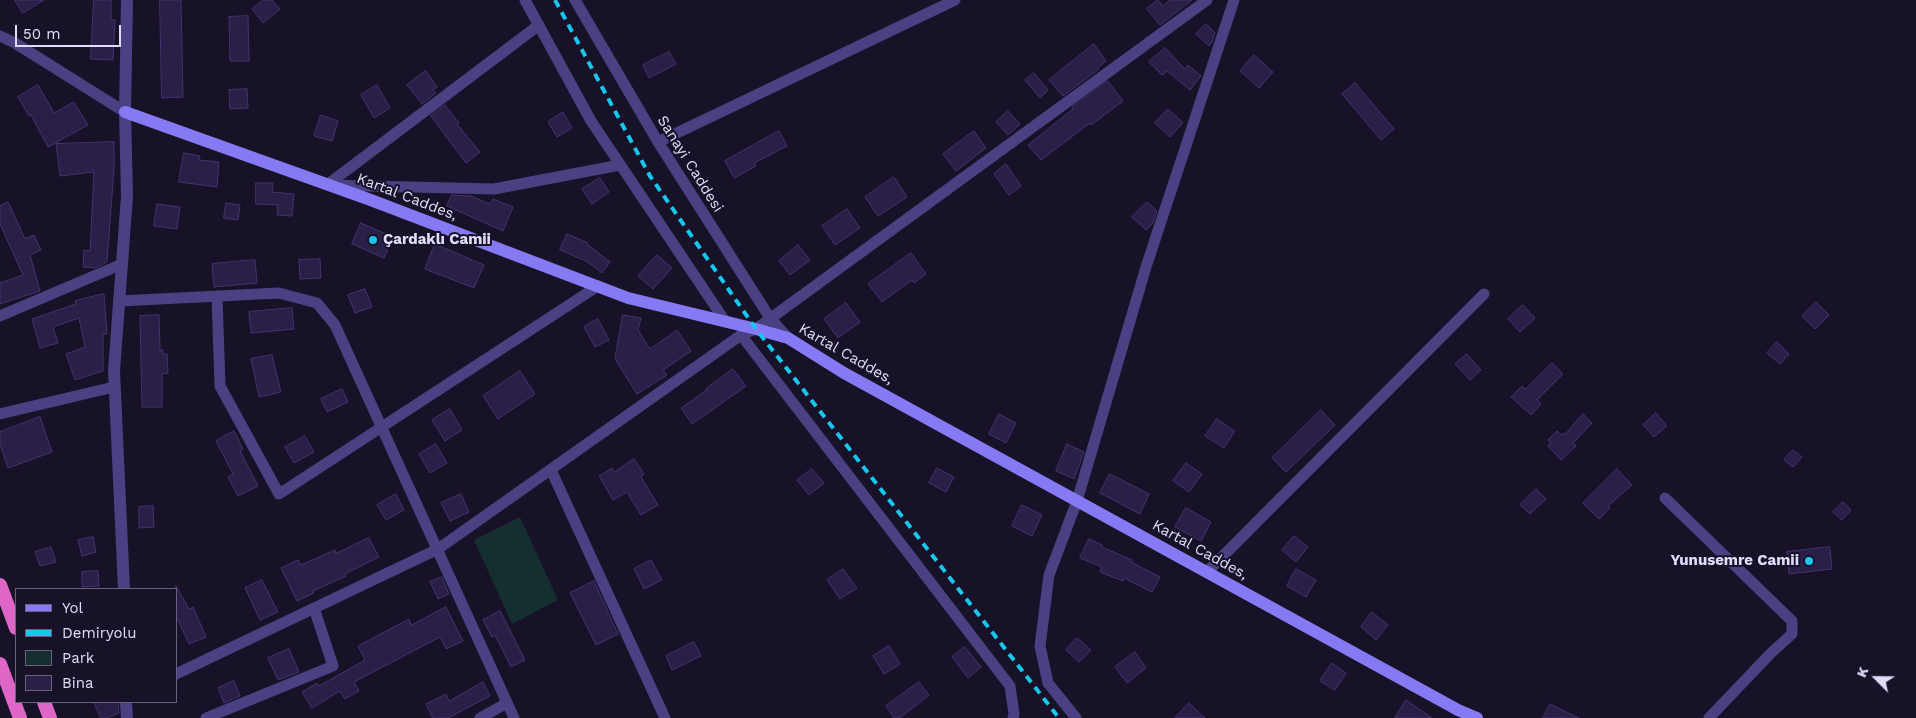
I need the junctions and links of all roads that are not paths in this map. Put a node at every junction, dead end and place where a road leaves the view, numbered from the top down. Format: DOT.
graph roads {
  1 [pos="127,0"];
  2 [pos="525,0"];
  3 [pos="575,0"];
  4 [pos="954,0"];
  5 [pos="1208,0"];
  6 [pos="1234,0"];
  7 [pos="539,25"];
  8 [pos="0,36"];
  9 [pos="125,112"];
  10 [pos="658,142"];
  11 [pos="620,165"];
  12 [pos="327,185"];
  13 [pos="122,264"];
  14 [pos="598,286"];
  15 [pos="1484,294"];
  16 [pos="217,296"];
  17 [pos="119,302"];
  18 [pos="0,316"];
  19 [pos="770,318"];
  20 [pos="725,321"];
  21 [pos="756,329"];
  22 [pos="741,335"];
  23 [pos="788,338"];
  24 [pos="114,387"];
  25 [pos="0,414"];
  26 [pos="382,427"];
  27 [pos="551,470"];
  28 [pos="1665,498"];
  29 [pos="1077,501"];
  30 [pos="438,549"];
  31 [pos="1207,572"];
  32 [pos="0,585"];
  33 [pos="124,588"];
  34 [pos="314,608"];
  35 [pos="15,625"];
  36 [pos="0,664"];
  37 [pos="178,673"];
  38 [pos="44,703"];
  39 [pos="126,703"];
  40 [pos="507,703"];
  41 [pos="1455,714"];
  42 [pos="20,718"];
  43 [pos="50,718"];
  44 [pos="127,718"];
  45 [pos="206,718"];
  46 [pos="480,718"];
  47 [pos="514,718"];
  48 [pos="665,718"];
  49 [pos="1013,718"];
  50 [pos="1076,718"];
  51 [pos="1477,718"];
  52 [pos="1709,718"];
  1 -- 9 [label="street"];
  2 -- 7 [label="street"];
  3 -- 10 [label="street, Sanayi Caddesi"];
  4 -- 10 [label="street"];
  5 -- 19 [label="street"];
  6 -- 29 [label="street"];
  7 -- 11 [label="street"];
  7 -- 12 [label="street"];
  8 -- 9 [label="street"];
  9 -- 12 [label="main road, Kartal Caddes,"];
  9 -- 13 [label="street"];
  10 -- 19 [label="street, Sanayi Caddesi"];
  11 -- 12 [label="street"];
  11 -- 20 [label="street"];
  12 -- 14 [label="main road, Kartal Caddes,"];
  13 -- 17 [label="street"];
  13 -- 18 [label="street"];
  14 -- 20 [label="main road, Kartal Caddes,"];
  14 -- 26 [label="street"];
  15 -- 31 [label="street"];
  16 -- 17 [label="street"];
  16 -- 26 [label="street"];
  16 -- 26 [label="street"];
  17 -- 24 [label="street"];
  19 -- 21 [label="street"];
  19 -- 23 [label="street, Sanayi Caddesi"];
  20 -- 21 [label="main road, Kartal Caddes,"];
  21 -- 22 [label="street"];
  21 -- 23 [label="main road, Kartal Caddes,"];
  22 -- 27 [label="street"];
  22 -- 49 [label="street"];
  23 -- 29 [label="main road, Kartal Caddes,"];
  24 -- 25 [label="street"];
  24 -- 33 [label="street"];
  26 -- 30 [label="street"];
  27 -- 30 [label="street"];
  27 -- 48 [label="street"];
  28 -- 52 [label="street"];
  29 -- 31 [label="main road, Kartal Caddes,"];
  29 -- 50 [label="street"];
  30 -- 34 [label="street"];
  30 -- 40 [label="street"];
  31 -- 41 [label="main road, Kartal Caddes,"];
  32 -- 35 [label="highway"];
  34 -- 37 [label="street"];
  34 -- 45 [label="street"];
  36 -- 42 [label="highway"];
  38 -- 43 [label="highway"];
  39 -- 44 [label="street"];
  40 -- 46 [label="street"];
  40 -- 47 [label="street"];
  41 -- 51 [label="main road, Kartal Caddes,"];
}
